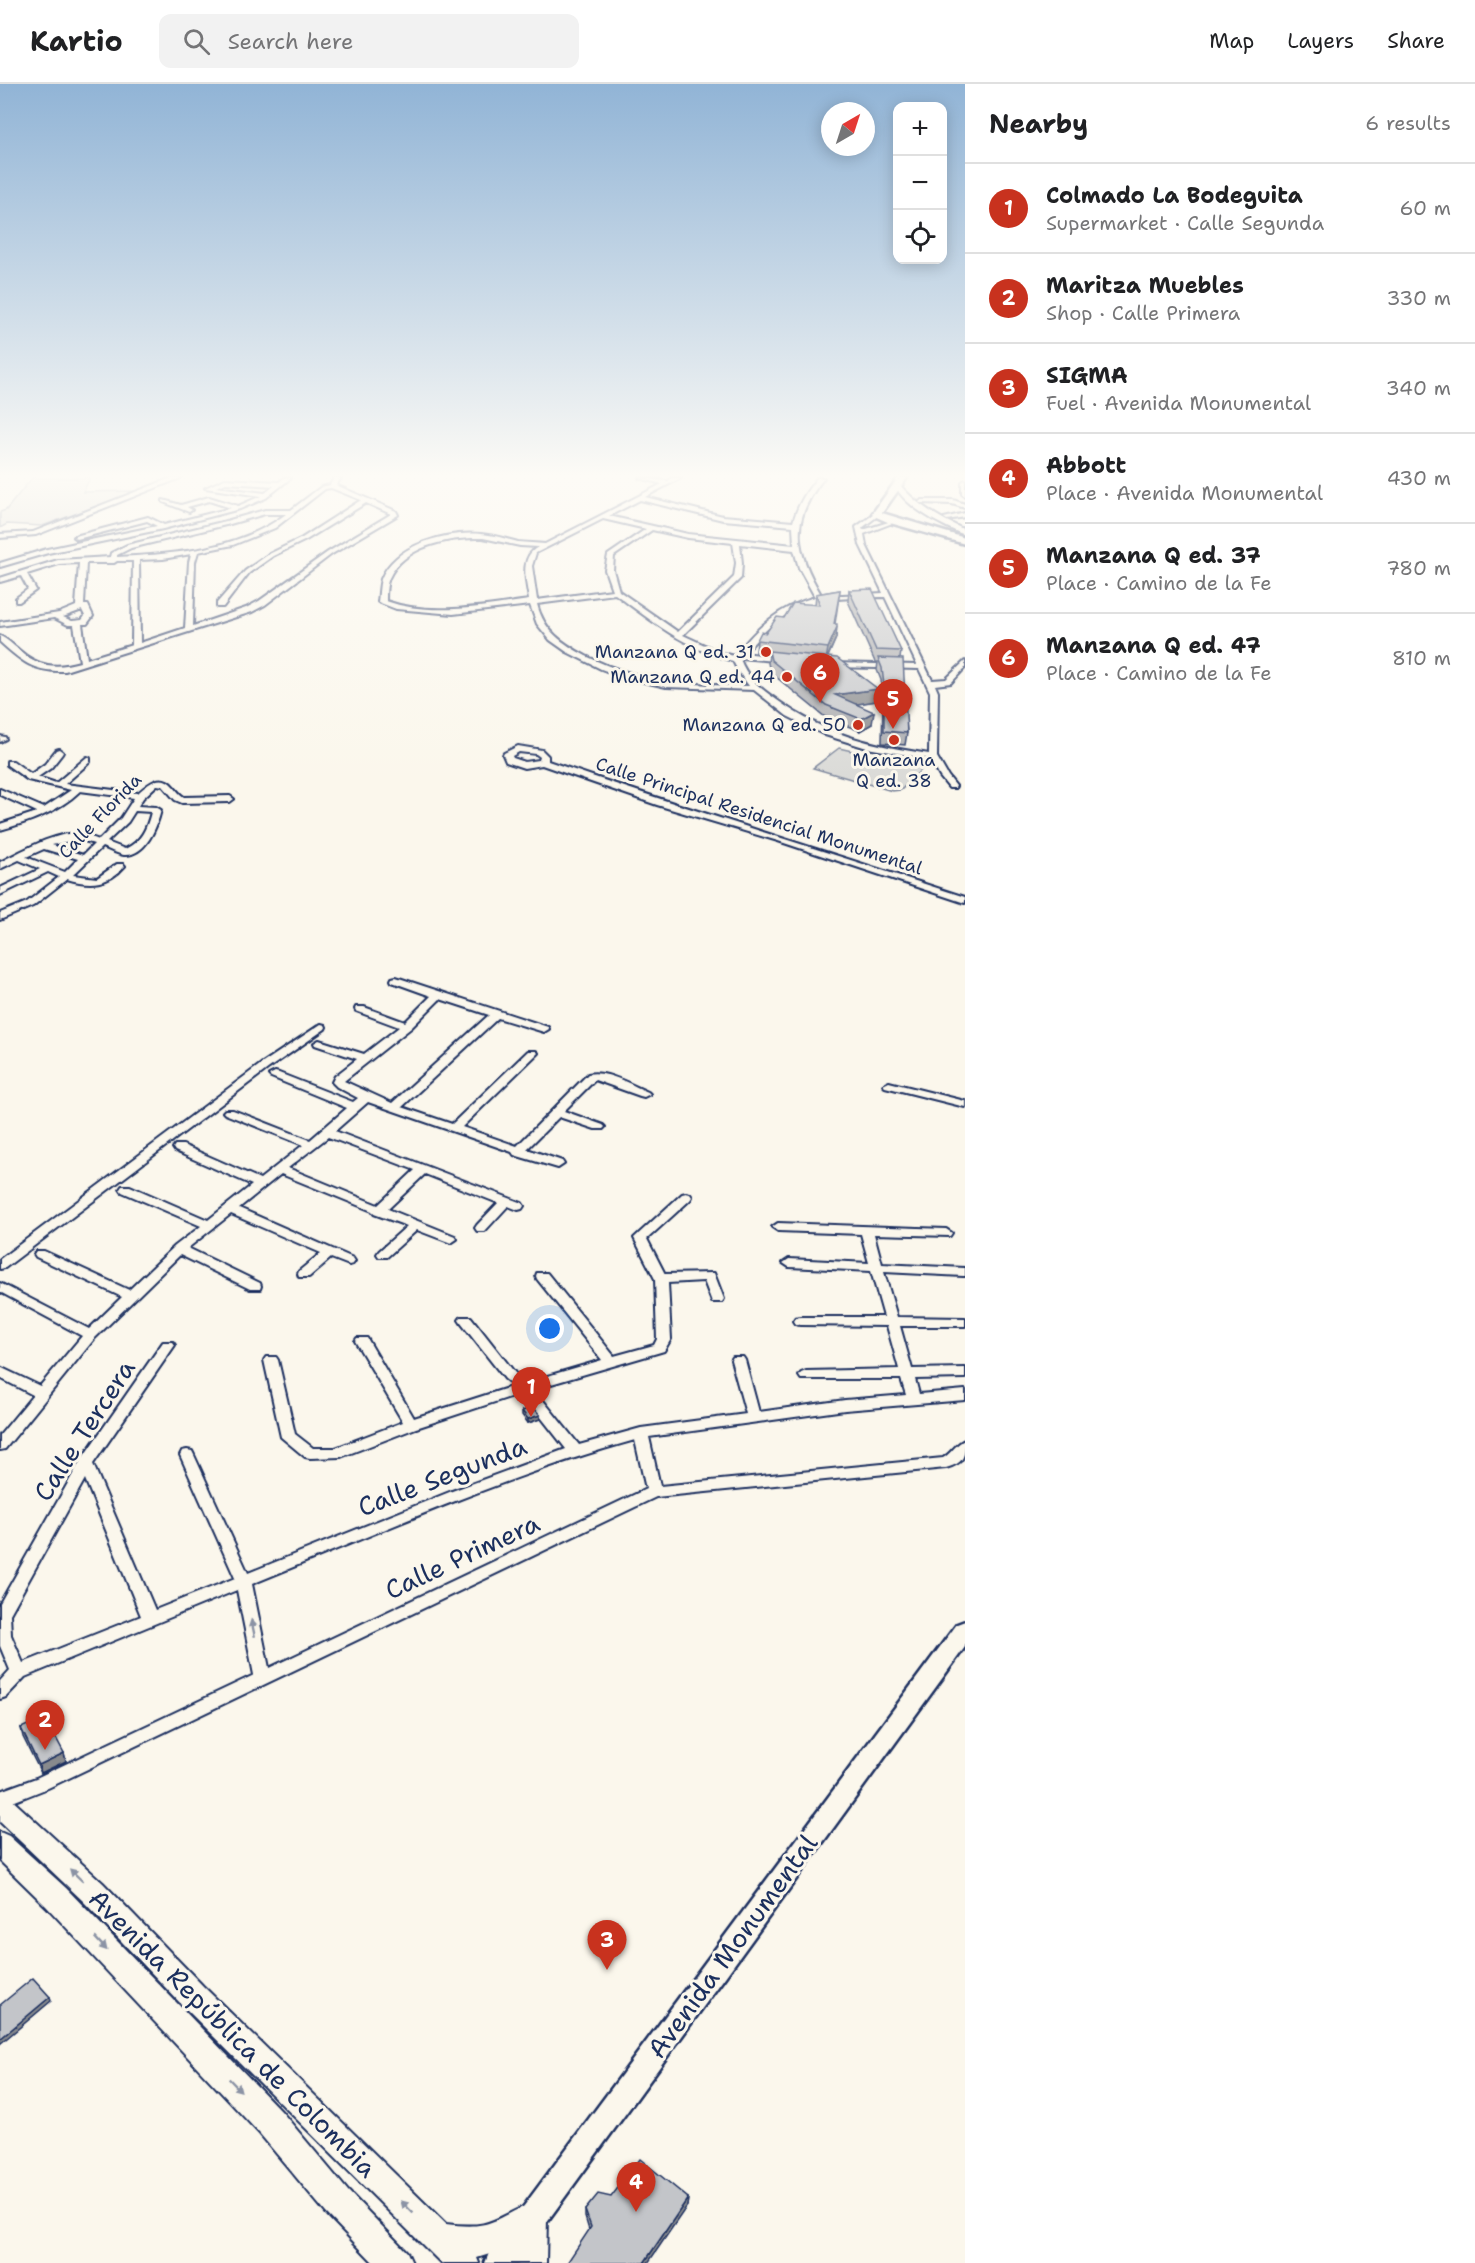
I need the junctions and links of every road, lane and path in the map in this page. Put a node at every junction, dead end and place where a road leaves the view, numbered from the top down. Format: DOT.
graph roads {
  1 [pos="26,580"];
  2 [pos="82,580"];
  3 [pos="136,580"];
  4 [pos="191,580"];
  5 [pos="241,580"];
  6 [pos="293,580"];
  7 [pos="387,580"];
  8 [pos="531,580"];
  9 [pos="612,580"];
  10 [pos="736,580"];
  11 [pos="808,580"];
  12 [pos="878,580"];
  13 [pos="616,592"];
  14 [pos="885,595"];
  15 [pos="819,598"];
  16 [pos="19,600"];
  17 [pos="533,603"];
  18 [pos="220,605"];
  19 [pos="80,607"];
  20 [pos="57,615"];
  21 [pos="0,624"];
  22 [pos="78,624"];
  23 [pos="189,630"];
  24 [pos="678,636"];
  25 [pos="0,638"];
  26 [pos="136,647"];
  27 [pos="738,657"];
  28 [pos="794,662"];
  29 [pos="965,663"];
  30 [pos="84,664"];
  31 [pos="821,665"];
  32 [pos="920,667"];
  33 [pos="930,683"];
  34 [pos="755,688"];
  35 [pos="59,752"];
  36 [pos="933,757"];
  37 [pos="87,760"];
  38 [pos="543,762"];
  39 [pos="10,763"];
  40 [pos="31,778"];
  41 [pos="58,786"];
  42 [pos="952,786"];
  43 [pos="76,790"];
  44 [pos="0,792"];
  45 [pos="140,796"];
  46 [pos="230,800"];
  47 [pos="134,808"];
  48 [pos="43,811"];
  49 [pos="3,824"];
  50 [pos="100,844"];
  51 [pos="45,846"];
  52 [pos="19,857"];
  53 [pos="84,858"];
  54 [pos="0,866"];
  55 [pos="120,866"];
  56 [pos="49,868"];
  57 [pos="67,875"];
  58 [pos="0,892"];
  59 [pos="965,900"];
  60 [pos="3,913"];
  61 [pos="396,980"];
  62 [pos="438,995"];
  63 [pos="360,1010"];
  64 [pos="496,1014"];
  65 [pos="407,1026"];
  66 [pos="321,1027"];
  67 [pos="544,1029"];
  68 [pos="319,1043"];
  69 [pos="532,1053"];
  70 [pos="365,1058"];
  71 [pos="275,1075"];
  72 [pos="889,1085"];
  73 [pos="644,1094"];
  74 [pos="366,1097"];
  75 [pos="965,1104"];
  76 [pos="355,1107"];
  77 [pos="394,1108"];
  78 [pos="229,1112"];
  79 [pos="556,1112"];
  80 [pos="599,1127"];
  81 [pos="454,1129"];
  82 [pos="327,1132"];
  83 [pos="310,1144"];
  84 [pos="179,1148"];
  85 [pos="518,1152"];
  86 [pos="558,1164"];
  87 [pos="424,1168"];
  88 [pos="279,1169"];
  89 [pos="260,1184"];
  90 [pos="126,1189"];
  91 [pos="686,1197"];
  92 [pos="229,1208"];
  93 [pos="378,1211"];
  94 [pos="210,1225"];
  95 [pos="415,1226"];
  96 [pos="778,1227"];
  97 [pos="481,1228"];
  98 [pos="866,1230"];
  99 [pos="946,1233"];
  100 [pos="452,1239"];
  101 [pos="179,1249"];
  102 [pos="330,1252"];
  103 [pos="40,1254"];
  104 [pos="383,1254"];
  105 [pos="349,1260"];
  106 [pos="789,1263"];
  107 [pos="0,1265"];
  108 [pos="876,1266"];
  109 [pos="963,1272"];
  110 [pos="304,1274"];
  111 [pos="542,1276"];
  112 [pos="661,1279"];
  113 [pos="255,1286"];
  114 [pos="0,1287"];
  115 [pos="132,1296"];
  116 [pos="717,1299"];
  117 [pos="465,1320"];
  118 [pos="800,1321"];
  119 [pos="892,1322"];
  120 [pos="965,1322"];
  121 [pos="90,1335"];
  122 [pos="362,1341"];
  123 [pos="168,1345"];
  124 [pos="271,1360"];
  125 [pos="610,1360"];
  126 [pos="738,1360"];
  127 [pos="0,1372"];
  128 [pos="965,1373"];
  129 [pos="906,1374"];
  130 [pos="807,1376"];
  131 [pos="525,1387"];
  132 [pos="42,1393"];
  133 [pos="965,1395"];
  134 [pos="914,1399"];
  135 [pos="754,1418"];
  136 [pos="411,1424"];
  137 [pos="640,1433"];
  138 [pos="0,1445"];
  139 [pos="965,1445"];
  140 [pos="576,1451"];
  141 [pos="187,1455"];
  142 [pos="86,1464"];
  143 [pos="654,1492"];
  144 [pos="243,1580"];
  145 [pos="150,1618"];
  146 [pos="965,1630"];
  147 [pos="19,1672"];
  148 [pos="263,1677"];
  149 [pos="0,1692"];
  150 [pos="0,1799"];
  151 [pos="0,1805"];
  152 [pos="0,1844"];
  153 [pos="97,1896"];
  154 [pos="75,1917"];
  155 [pos="532,2218"];
  156 [pos="439,2239"];
  157 [pos="377,2250"];
  158 [pos="396,2263"];
  159 [pos="463,2263"];
  160 [pos="499,2263"];
  161 [pos="530,2263"];
  1 -- 16 [label="street"];
  2 -- 19 [label="street"];
  3 -- 26 [label="street"];
  4 -- 23 [label="street"];
  5 -- 18 [label="street"];
  6 -- 23 [label="street"];
  7 -- 17 [label="street"];
  8 -- 17 [label="street"];
  9 -- 13 [label="street"];
  10 -- 24 [label="street"];
  11 -- 15 [label="street"];
  12 -- 14 [label="street"];
  13 -- 17 [label="street"];
  13 -- 24 [label="street"];
  14 -- 15 [label="street"];
  14 -- 32 [label="street"];
  15 -- 27 [label="street"];
  17 -- 34 [label="street"];
  19 -- 20 [label="street"];
  19 -- 22 [label="street"];
  20 -- 21 [label="street"];
  20 -- 22 [label="street"];
  22 -- 30 [label="street"];
  23 -- 26 [label="street"];
  24 -- 27 [label="street"];
  25 -- 30 [label="street"];
  26 -- 30 [label="street"];
  27 -- 28 [label="street"];
  27 -- 34 [label="street"];
  29 -- 33 [label="street"];
  31 -- 32 [label="street"];
  32 -- 33 [label="street"];
  33 -- 36 [label="street"];
  34 -- 36 [label="street"];
  35 -- 40 [label="street"];
  36 -- 42 [label="street"];
  37 -- 41 [label="street"];
  38 -- 59 [label="street, Calle Principal Residencial Monumental"];
  39 -- 40 [label="street"];
  40 -- 41 [label="street"];
  41 -- 43 [label="street"];
  43 -- 45 [label="street"];
  43 -- 48 [label="street"];
  44 -- 48 [label="street"];
  45 -- 46 [label="street, Calle Florida"];
  45 -- 47 [label="street, Calle Florida"];
  47 -- 50 [label="street, Calle Florida"];
  47 -- 50 [label="street"];
  48 -- 49 [label="street"];
  50 -- 51 [label="street"];
  50 -- 53 [label="street, Calle Florida"];
  51 -- 52 [label="street"];
  51 -- 53 [label="street"];
  52 -- 54 [label="street"];
  52 -- 56 [label="street"];
  53 -- 57 [label="street, Calle Florida"];
  55 -- 57 [label="street"];
  56 -- 57 [label="street"];
  56 -- 58 [label="street"];
  57 -- 60 [label="street, Calle Florida"];
  61 -- 62 [label="street"];
  62 -- 64 [label="street"];
  62 -- 65 [label="street"];
  63 -- 65 [label="street"];
  64 -- 67 [label="street"];
  64 -- 77 [label="street"];
  65 -- 70 [label="street"];
  66 -- 107 [label="street"];
  68 -- 70 [label="street"];
  69 -- 81 [label="street"];
  70 -- 74 [label="street"];
  71 -- 76 [label="street"];
  72 -- 75 [label="street"];
  73 -- 79 [label="street"];
  74 -- 76 [label="street"];
  74 -- 77 [label="street"];
  76 -- 82 [label="street"];
  77 -- 81 [label="street"];
  78 -- 83 [label="street"];
  79 -- 80 [label="street"];
  79 -- 85 [label="street"];
  81 -- 85 [label="street"];
  82 -- 83 [label="street"];
  82 -- 87 [label="street"];
  83 -- 88 [label="street"];
  84 -- 89 [label="street"];
  85 -- 86 [label="street"];
  87 -- 93 [label="street"];
  87 -- 97 [label="street"];
  88 -- 89 [label="street"];
  88 -- 93 [label="street"];
  89 -- 92 [label="street"];
  90 -- 94 [label="street"];
  91 -- 112 [label="street"];
  92 -- 94 [label="street"];
  92 -- 102 [label="street"];
  93 -- 95 [label="street"];
  94 -- 101 [label="street"];
  95 -- 100 [label="street"];
  95 -- 104 [label="street"];
  96 -- 98 [label="street"];
  98 -- 99 [label="street"];
  98 -- 108 [label="street"];
  101 -- 113 [label="street"];
  101 -- 115 [label="street"];
  102 -- 105 [label="street"];
  102 -- 110 [label="street"];
  103 -- 115 [label="street"];
  106 -- 108 [label="street"];
  108 -- 109 [label="street"];
  108 -- 119 [label="street"];
  111 -- 125 [label="street"];
  112 -- 116 [label="street"];
  112 -- 125 [label="street"];
  114 -- 121 [label="street"];
  115 -- 121 [label="street"];
  117 -- 131 [label="street"];
  118 -- 119 [label="street"];
  119 -- 120 [label="street"];
  119 -- 129 [label="street"];
  121 -- 132 [label="street"];
  122 -- 136 [label="street"];
  123 -- 142 [label="street, Calle Tercera"];
  124 -- 136 [label="street"];
  125 -- 131 [label="street"];
  126 -- 135 [label="street"];
  127 -- 132 [label="street"];
  128 -- 129 [label="street"];
  129 -- 130 [label="street"];
  129 -- 134 [label="street"];
  131 -- 136 [label="street"];
  131 -- 140 [label="street"];
  132 -- 138 [label="street"];
  133 -- 134 [label="street, Calle Segunda"];
  134 -- 135 [label="street, Calle Segunda"];
  135 -- 137 [label="street, Calle Segunda"];
  137 -- 140 [label="street, Calle Segunda"];
  137 -- 143 [label="street"];
  139 -- 143 [label="street, Calle Primera"];
  140 -- 144 [label="street, Calle Segunda"];
  141 -- 144 [label="street"];
  142 -- 145 [label="street"];
  142 -- 147 [label="street, Calle Tercera"];
  143 -- 148 [label="street, Calle Primera"];
  144 -- 145 [label="street, Calle Segunda"];
  148 -- 144 [label="street, one-way"];
  145 -- 147 [label="street, Calle Segunda"];
  146 -- 155 [label="main road, Avenida Monumental"];
  147 -- 149 [label="street, Calle Segunda"];
  148 -- 150 [label="street, Calle Primera"];
  153 -- 151 [label="main road, Avenida República de Colombia, one-way"];
  152 -- 154 [label="main road, Avenida República de Colombia"];
  153 -- 154 [label="main road"];
  156 -- 153 [label="main road, Avenida República de Colombia, one-way"];
  154 -- 157 [label="main road, Avenida República de Colombia, one-way"];
  155 -- 156 [label="main road"];
  155 -- 160 [label="main road, Avenida Monumental"];
  155 -- 161 [label="main road"];
  156 -- 159 [label="main road, Avenida República de Colombia"];
  157 -- 158 [label="main road, Avenida República de Colombia"];
}
